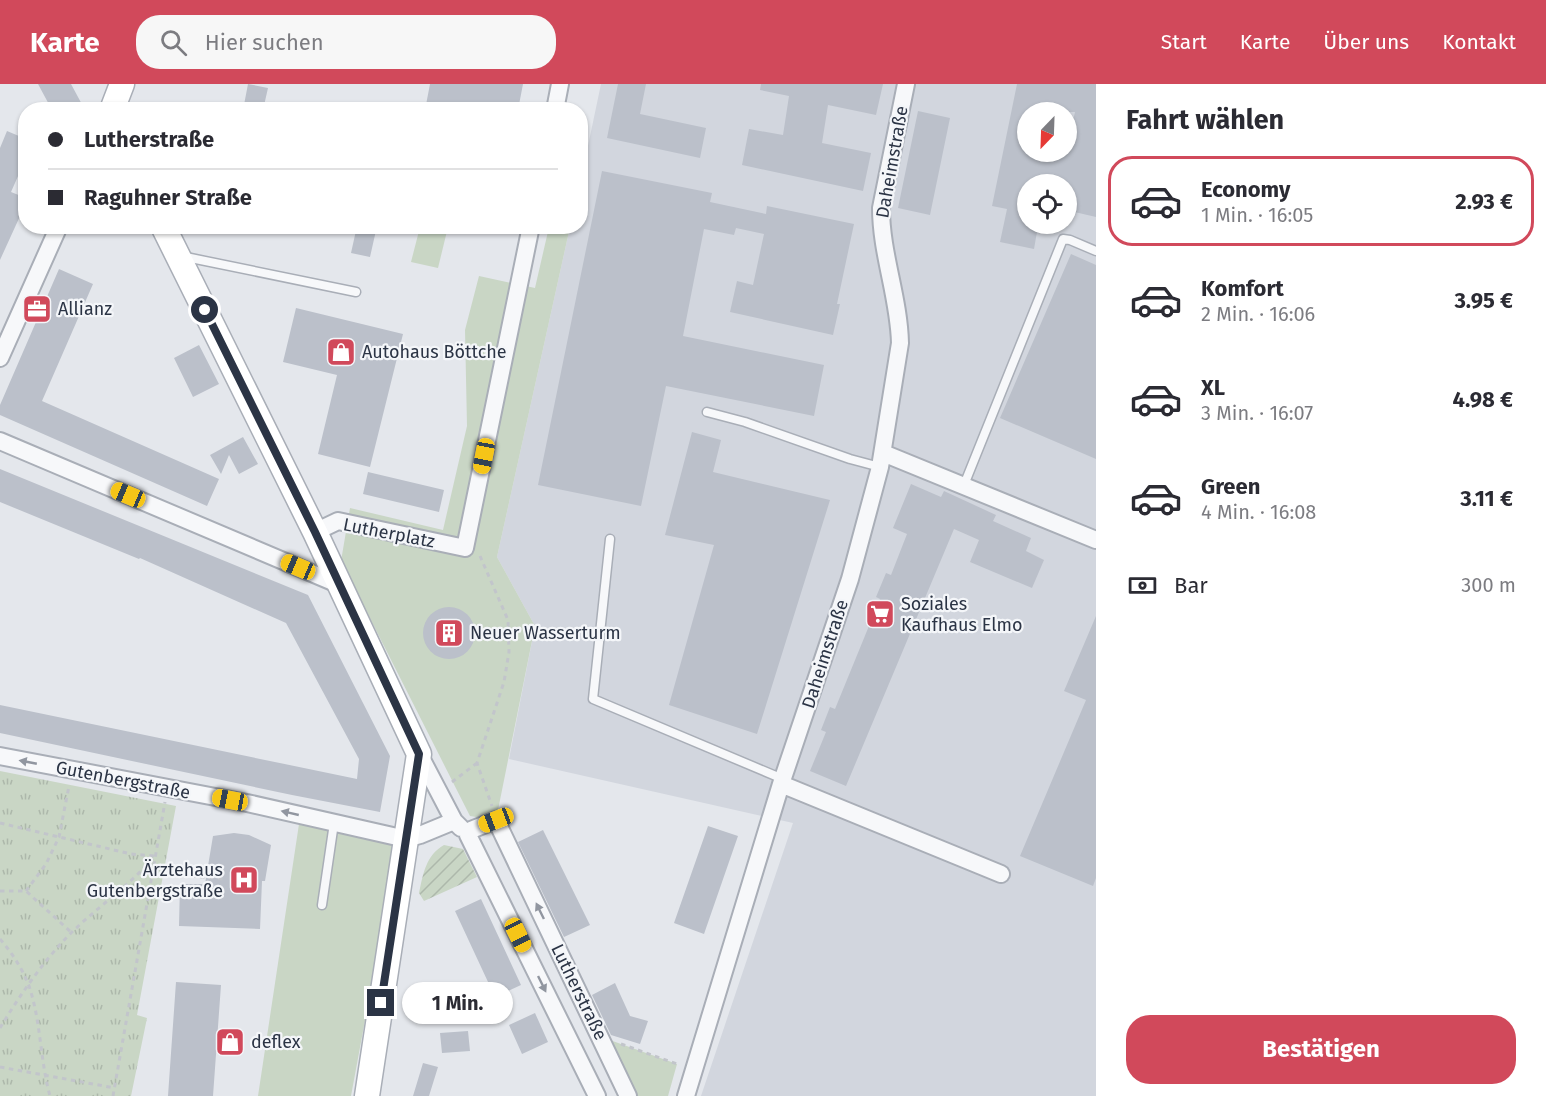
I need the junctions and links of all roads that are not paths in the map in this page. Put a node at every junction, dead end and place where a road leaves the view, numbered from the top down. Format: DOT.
graph roads {
  1 [pos="122,84"];
  2 [pos="561,84"];
  3 [pos="906,84"];
  4 [pos="115,102"];
  5 [pos="557,102"];
  6 [pos="55,234"];
  7 [pos="167,234"];
  8 [pos="529,234"];
  9 [pos="1096,251"];
  10 [pos="178,255"];
  11 [pos="356,292"];
  12 [pos="0,358"];
  13 [pos="707,412"];
  14 [pos="0,441"];
  15 [pos="881,460"];
  16 [pos="964,485"];
  17 [pos="315,532"];
  18 [pos="610,539"];
  19 [pos="1096,540"];
  20 [pos="340,585"];
  21 [pos="419,754"];
  22 [pos="0,756"];
  23 [pos="782,781"];
  24 [pos="454,821"];
  25 [pos="334,823"];
  26 [pos="468,835"];
  27 [pos="406,839"];
  28 [pos="1000,874"];
  29 [pos="322,905"];
  30 [pos="368,1096"];
  31 [pos="597,1096"];
  32 [pos="628,1096"];
  33 [pos="686,1096"];
  1 -- 4 [label="main road"];
  2 -- 5 [label="street"];
  3 -- 15 [label="street, Daheimstraße"];
  6 -- 12 [label="street"];
  7 -- 10 [label="main road, Lutherstraße"];
  8 -- 17 [label="street, Lutherplatz"];
  9 -- 16 [label="lane"];
  10 -- 11 [label="lane"];
  10 -- 17 [label="main road, Lutherstraße"];
  13 -- 15 [label="lane"];
  14 -- 20 [label="street"];
  15 -- 16 [label="street"];
  15 -- 23 [label="street, Daheimstraße"];
  16 -- 19 [label="street"];
  17 -- 20 [label="main road, Lutherstraße"];
  18 -- 23 [label="lane"];
  20 -- 21 [label="main road, Lutherstraße"];
  21 -- 24 [label="street, Lutherstraße"];
  21 -- 27 [label="main road"];
  25 -- 22 [label="street, Gutenbergstraße, one-way"];
  23 -- 28 [label="street"];
  23 -- 33 [label="street, Daheimstraße"];
  24 -- 26 [label="street, Lutherstraße"];
  24 -- 27 [label="street"];
  25 -- 27 [label="street, Gutenbergstraße"];
  25 -- 29 [label="lane"];
  26 -- 31 [label="street, Lutherstraße, one-way"];
  32 -- 26 [label="street, Lutherstraße, one-way"];
  27 -- 30 [label="main road"];
}
